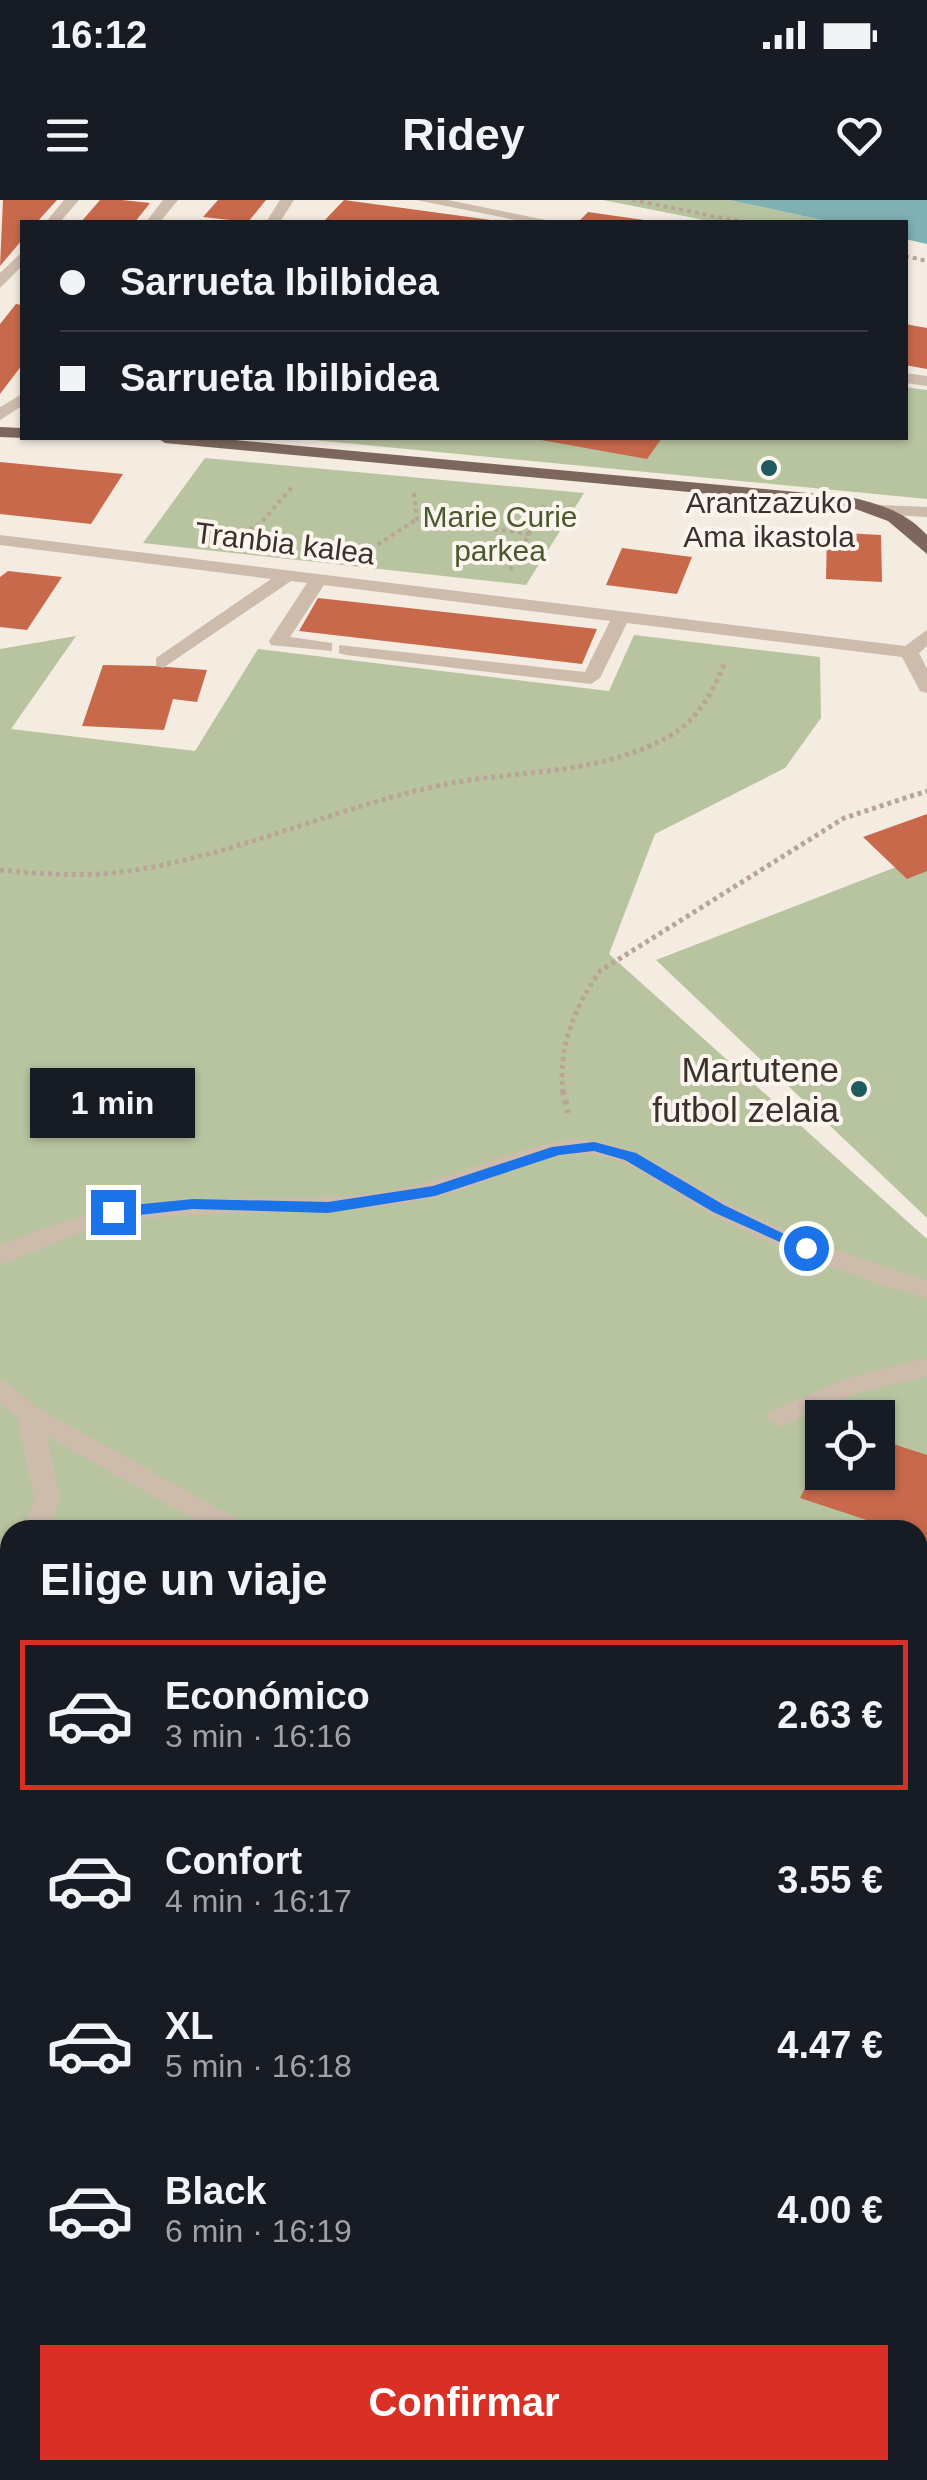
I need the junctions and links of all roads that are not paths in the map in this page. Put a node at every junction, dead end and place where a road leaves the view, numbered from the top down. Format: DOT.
graph roads {
  1 [pos="72,200"];
  2 [pos="423,200"];
  3 [pos="55,220"];
  4 [pos="537,220"];
  5 [pos="20,262"];
  6 [pos="4,290"];
  7 [pos="20,401"];
  8 [pos="0,416"];
  9 [pos="191,440"];
  10 [pos="880,510"];
  11 [pos="927,512"];
  12 [pos="0,540"];
  13 [pos="927,549"];
  14 [pos="290,574"];
  15 [pos="320,578"];
  16 [pos="622,614"];
  17 [pos="927,636"];
  18 [pos="325,647"];
  19 [pos="346,650"];
  20 [pos="909,652"];
  21 [pos="163,662"];
  22 [pos="927,687"];
  23 [pos="0,1256"];
  24 [pos="927,1290"];
  25 [pos="927,1366"];
  26 [pos="0,1389"];
  27 [pos="28,1414"];
  28 [pos="780,1418"];
  29 [pos="41,1520"];
  30 [pos="218,1520"];
  1 -- 3 [label="street"];
  2 -- 4 [label="street"];
  5 -- 6 [label="street"];
  7 -- 8 [label="street"];
  9 -- 10 [label="main road"];
  10 -- 11 [label="street"];
  10 -- 13 [label="main road"];
  12 -- 14 [label="street, Tranbia kalea"];
  14 -- 15 [label="street, Tranbia kalea"];
  14 -- 21 [label="street"];
  15 -- 16 [label="street, Tranbia kalea"];
  15 -- 18 [label="street"];
  16 -- 19 [label="street"];
  16 -- 20 [label="street, Tranbia kalea"];
  17 -- 20 [label="street"];
  20 -- 22 [label="street"];
  23 -- 24 [label="street"];
  25 -- 28 [label="street"];
  26 -- 27 [label="street"];
  27 -- 29 [label="street"];
  27 -- 30 [label="street"];
}
